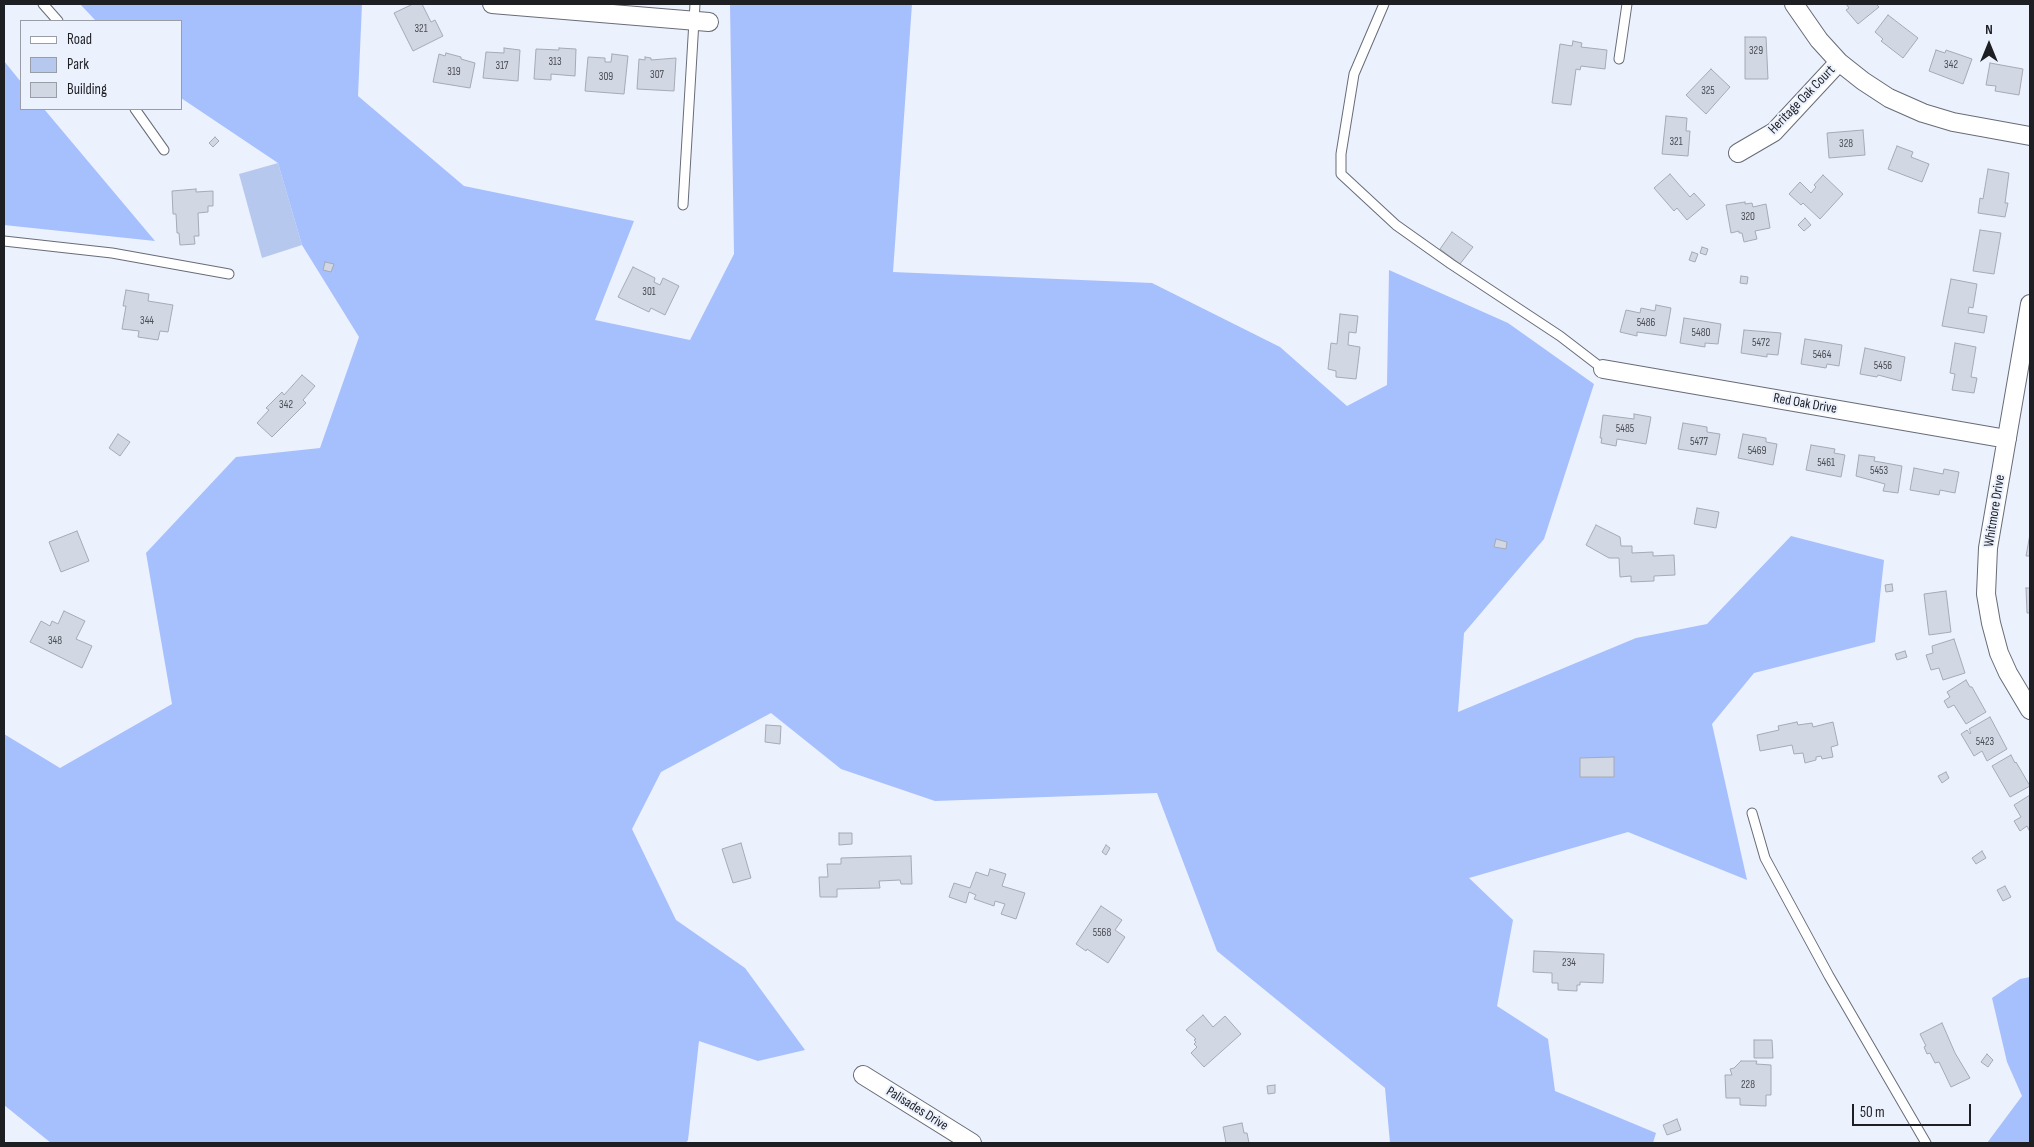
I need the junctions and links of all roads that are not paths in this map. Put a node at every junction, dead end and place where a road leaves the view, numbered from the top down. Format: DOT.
graph roads {
  1 [pos="43,4"];
  2 [pos="492,4"];
  3 [pos="1384,4"];
  4 [pos="1628,4"];
  5 [pos="1794,4"];
  6 [pos="699,15"];
  7 [pos="57,20"];
  8 [pos="1619,59"];
  9 [pos="1839,62"];
  10 [pos="136,110"];
  11 [pos="2030,136"];
  12 [pos="164,150"];
  13 [pos="1738,153"];
  14 [pos="683,206"];
  15 [pos="4,241"];
  16 [pos="228,274"];
  17 [pos="2030,304"];
  18 [pos="1603,370"];
  19 [pos="2007,439"];
  20 [pos="2030,710"];
  21 [pos="1752,813"];
  22 [pos="863,1075"];
  23 [pos="972,1143"];
  24 [pos="1926,1143"];
  1 -- 7 [label="lane"];
  2 -- 6 [label="street"];
  3 -- 18 [label="lane"];
  4 -- 8 [label="lane"];
  5 -- 9 [label="street"];
  6 -- 14 [label="lane"];
  9 -- 11 [label="street"];
  9 -- 13 [label="street, Heritage Oak Court"];
  10 -- 12 [label="lane"];
  15 -- 16 [label="lane"];
  17 -- 19 [label="street, Whitmore Drive"];
  18 -- 19 [label="street, Red Oak Drive"];
  19 -- 20 [label="street, Whitmore Drive"];
  21 -- 24 [label="lane"];
  22 -- 23 [label="street, Palisades Drive"];
}
